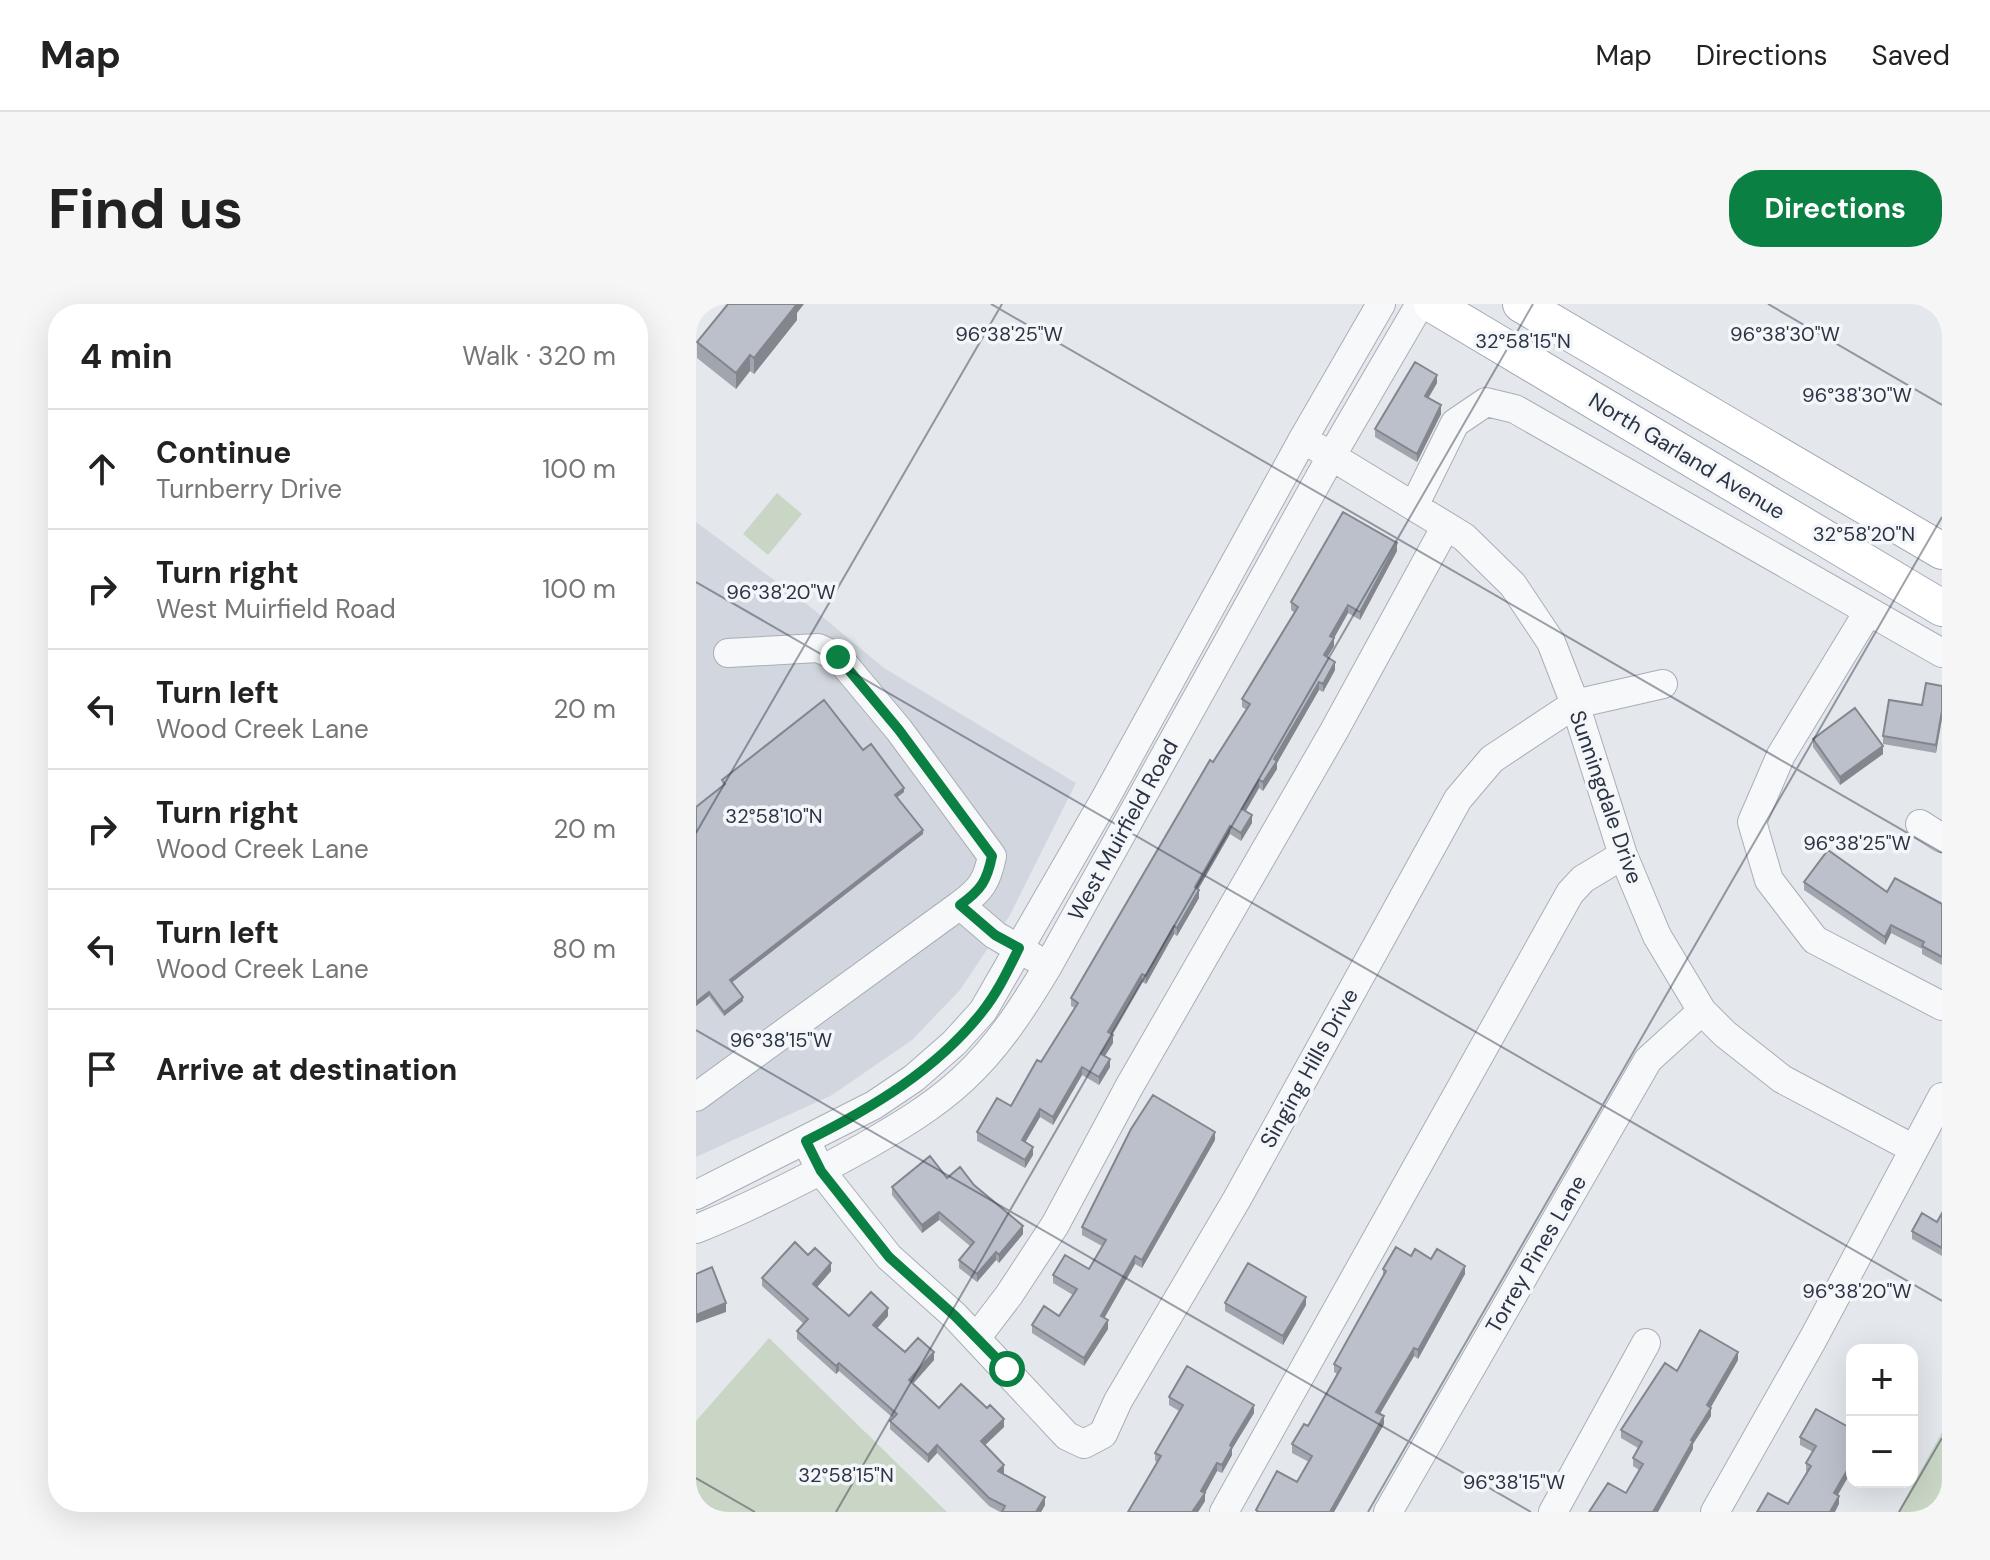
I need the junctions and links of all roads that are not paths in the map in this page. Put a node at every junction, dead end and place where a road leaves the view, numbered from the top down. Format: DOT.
graph roads {
  1 [pos="1381,304"];
  2 [pos="1420,304"];
  3 [pos="1432,304"];
  4 [pos="1521,304"];
  5 [pos="1303,439"];
  6 [pos="1332,455"];
  7 [pos="1414,506"];
  8 [pos="1446,526"];
  9 [pos="1942,551"];
  10 [pos="1942,608"];
  11 [pos="1868,612"];
  12 [pos="728,653"];
  13 [pos="1942,653"];
  14 [pos="1663,684"];
  15 [pos="1575,704"];
  16 [pos="1623,855"];
  17 [pos="960,905"];
  18 [pos="1019,948"];
  19 [pos="1048,966"];
  20 [pos="1942,1006"];
  21 [pos="1702,1011"];
  22 [pos="696,1097"];
  23 [pos="1942,1097"];
  24 [pos="806,1141"];
  25 [pos="1914,1149"];
  26 [pos="821,1171"];
  27 [pos="696,1195"];
  28 [pos="696,1229"];
  29 [pos="977,1337"];
  30 [pos="1646,1343"];
  31 [pos="1224,1512"];
  32 [pos="1388,1512"];
  33 [pos="1553,1512"];
  34 [pos="1715,1512"];
  1 -- 5 [label="street, West Muirfield Road"];
  2 -- 6 [label="street, West Muirfield Road"];
  3 -- 10 [label="main road, North Garland Avenue"];
  4 -- 9 [label="main road, North Garland Avenue"];
  5 -- 6 [label="street, Sunningdale Drive"];
  5 -- 18 [label="street, West Muirfield Road"];
  6 -- 7 [label="street, Sunningdale Drive"];
  6 -- 19 [label="street, West Muirfield Road"];
  7 -- 8 [label="street, Sunningdale Drive"];
  7 -- 11 [label="street"];
  8 -- 15 [label="street, Sunningdale Drive"];
  8 -- 29 [label="street"];
  11 -- 13 [label="street"];
  11 -- 20 [label="street"];
  12 -- 17 [label="street"];
  14 -- 15 [label="street"];
  15 -- 16 [label="street, Sunningdale Drive"];
  15 -- 29 [label="street, Singing Hills Drive"];
  16 -- 21 [label="street, Sunningdale Drive"];
  16 -- 31 [label="street"];
  17 -- 18 [label="street"];
  17 -- 22 [label="street"];
  18 -- 19 [label="street"];
  18 -- 24 [label="street, West Muirfield Road"];
  19 -- 26 [label="street, West Muirfield Road"];
  21 -- 25 [label="street, Sunningdale Drive"];
  21 -- 32 [label="street, Torrey Pines Lane"];
  23 -- 25 [label="street"];
  24 -- 26 [label="street"];
  24 -- 27 [label="street, West Muirfield Road"];
  25 -- 34 [label="street"];
  26 -- 28 [label="street, West Muirfield Road"];
  26 -- 29 [label="street"];
  30 -- 33 [label="street"];
}
